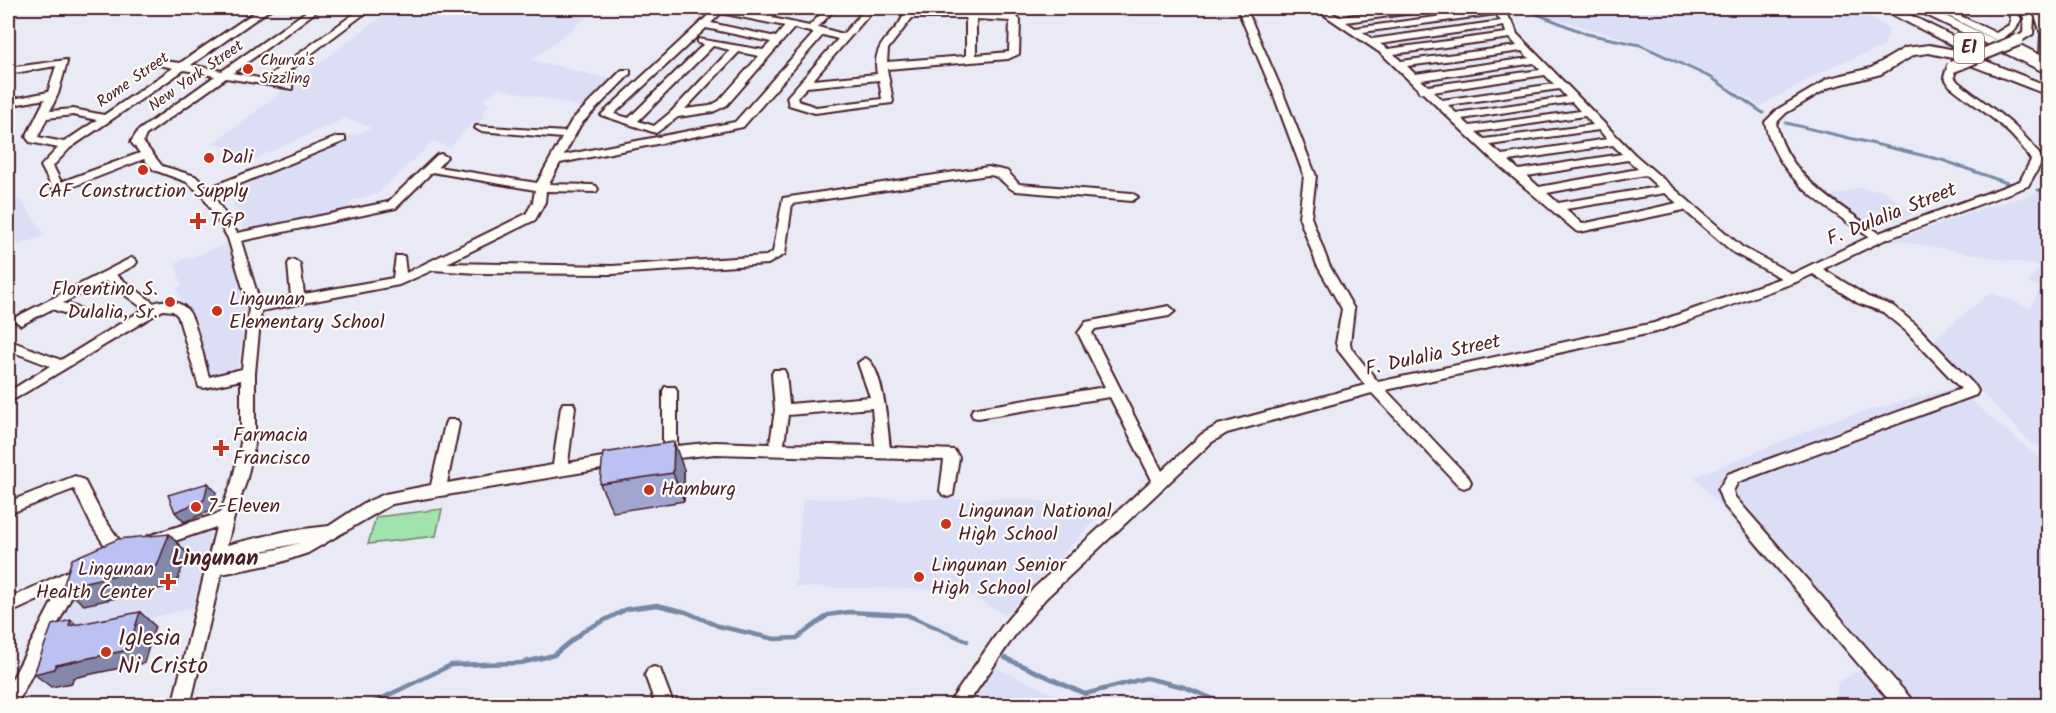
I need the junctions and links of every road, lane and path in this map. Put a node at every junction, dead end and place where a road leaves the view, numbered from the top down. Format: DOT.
graph roads {
  1 [pos="267,8"];
  2 [pos="316,8"];
  3 [pos="367,8"];
  4 [pos="777,8"];
  5 [pos="832,8"];
  6 [pos="871,8"];
  7 [pos="1241,8"];
  8 [pos="1319,8"];
  9 [pos="1332,8"];
  10 [pos="1427,8"];
  11 [pos="1887,8"];
  12 [pos="1919,8"];
  13 [pos="1930,8"];
  14 [pos="1937,8"];
  15 [pos="2010,8"];
  16 [pos="2024,8"];
  17 [pos="2038,8"];
  18 [pos="720,9"];
  19 [pos="1400,9"];
  20 [pos="1497,9"];
  21 [pos="746,11"];
  22 [pos="909,11"];
  23 [pos="971,15"];
  24 [pos="766,19"];
  25 [pos="1338,20"];
  26 [pos="1508,23"];
  27 [pos="704,24"];
  28 [pos="792,24"];
  29 [pos="816,30"];
  30 [pos="1352,31"];
  31 [pos="1971,33"];
  32 [pos="1512,35"];
  33 [pos="843,37"];
  34 [pos="1996,37"];
  35 [pos="689,38"];
  36 [pos="778,40"];
  37 [pos="1370,42"];
  38 [pos="711,43"];
  39 [pos="737,48"];
  40 [pos="1523,48"];
  41 [pos="1386,52"];
  42 [pos="766,54"];
  43 [pos="970,58"];
  44 [pos="1535,60"];
  45 [pos="159,62"];
  46 [pos="1398,64"];
  47 [pos="2047,64"];
  48 [pos="181,66"];
  49 [pos="8,71"];
  50 [pos="881,71"];
  51 [pos="626,72"];
  52 [pos="1546,72"];
  53 [pos="224,76"];
  54 [pos="1412,78"];
  55 [pos="1832,81"];
  56 [pos="267,83"];
  57 [pos="805,84"];
  58 [pos="1560,86"];
  59 [pos="288,87"];
  60 [pos="2049,89"];
  61 [pos="1424,90"];
  62 [pos="53,94"];
  63 [pos="1573,99"];
  64 [pos="8,103"];
  65 [pos="1440,103"];
  66 [pos="1587,113"];
  67 [pos="675,114"];
  68 [pos="45,115"];
  69 [pos="1454,117"];
  70 [pos="107,119"];
  71 [pos="631,122"];
  72 [pos="1600,127"];
  73 [pos="480,128"];
  74 [pos="656,130"];
  75 [pos="1468,130"];
  76 [pos="567,135"];
  77 [pos="341,139"];
  78 [pos="648,141"];
  79 [pos="1615,141"];
  80 [pos="1481,143"];
  81 [pos="66,146"];
  82 [pos="146,154"];
  83 [pos="1630,156"];
  84 [pos="441,157"];
  85 [pos="1498,159"];
  86 [pos="555,160"];
  87 [pos="437,170"];
  88 [pos="1648,171"];
  89 [pos="1517,174"];
  90 [pos="541,187"];
  91 [pos="592,189"];
  92 [pos="1668,189"];
  93 [pos="1538,191"];
  94 [pos="206,193"];
  95 [pos="1132,197"];
  96 [pos="1688,205"];
  97 [pos="1557,207"];
  98 [pos="234,238"];
  99 [pos="1878,238"];
  100 [pos="400,259"];
  101 [pos="131,262"];
  102 [pos="294,264"];
  103 [pos="435,266"];
  104 [pos="1814,269"];
  105 [pos="107,275"];
  106 [pos="1792,279"];
  107 [pos="399,281"];
  108 [pos="298,300"];
  109 [pos="51,304"];
  110 [pos="152,308"];
  111 [pos="255,308"];
  112 [pos="1169,311"];
  113 [pos="76,312"];
  114 [pos="21,320"];
  115 [pos="8,345"];
  116 [pos="865,363"];
  117 [pos="60,365"];
  118 [pos="248,373"];
  119 [pos="779,374"];
  120 [pos="1374,387"];
  121 [pos="670,391"];
  122 [pos="1113,391"];
  123 [pos="9,397"];
  124 [pos="879,402"];
  125 [pos="568,407"];
  126 [pos="782,410"];
  127 [pos="978,413"];
  128 [pos="452,424"];
  129 [pos="776,448"];
  130 [pos="670,452"];
  131 [pos="883,452"];
  132 [pos="560,470"];
  133 [pos="1160,482"];
  134 [pos="1464,482"];
  135 [pos="438,489"];
  136 [pos="948,491"];
  137 [pos="8,508"];
  138 [pos="226,517"];
  139 [pos="121,556"];
  140 [pos="216,561"];
  141 [pos="74,574"];
  142 [pos="8,607"];
  143 [pos="654,675"];
  144 [pos="8,701"];
  145 [pos="181,705"];
  146 [pos="665,705"];
  147 [pos="955,705"];
  148 [pos="1906,705"];
  1 -- 48 [label="street, Rome Street"];
  2 -- 53 [label="street, New York Street"];
  3 -- 56 [label="street"];
  4 -- 24 [label="street"];
  5 -- 29 [label="street"];
  6 -- 33 [label="street"];
  7 -- 120 [label="street"];
  8 -- 9 [label="street"];
  8 -- 25 [label="street"];
  10 -- 19 [label="street"];
  11 -- 55 [label="highway"];
  11 -- 60 [label="highway, E1"];
  12 -- 31 [label="highway, E1"];
  13 -- 31 [label="highway"];
  14 -- 34 [label="street"];
  15 -- 34 [label="street"];
  16 -- 99 [label="street, F. Dulalia Street, bridge"];
  17 -- 47 [label="street"];
  18 -- 21 [label="street"];
  18 -- 27 [label="street"];
  19 -- 25 [label="street"];
  20 -- 26 [label="street"];
  20 -- 30 [label="street"];
  21 -- 24 [label="street"];
  22 -- 23 [label="street"];
  22 -- 50 [label="street"];
  23 -- 43 [label="street"];
  23 -- 43 [label="street"];
  24 -- 28 [label="street"];
  25 -- 30 [label="street"];
  26 -- 32 [label="street"];
  26 -- 37 [label="street"];
  27 -- 35 [label="street"];
  27 -- 36 [label="street"];
  28 -- 29 [label="street"];
  28 -- 36 [label="street"];
  29 -- 33 [label="street"];
  29 -- 78 [label="street"];
  30 -- 37 [label="street"];
  31 -- 47 [label="highway, E1"];
  32 -- 40 [label="street"];
  32 -- 41 [label="street"];
  33 -- 57 [label="street"];
  34 -- 47 [label="street"];
  35 -- 38 [label="street"];
  35 -- 71 [label="street"];
  36 -- 42 [label="street"];
  37 -- 41 [label="street"];
  38 -- 39 [label="street"];
  38 -- 71 [label="street"];
  39 -- 42 [label="street"];
  39 -- 67 [label="street"];
  40 -- 44 [label="street"];
  40 -- 46 [label="street"];
  41 -- 46 [label="street"];
  42 -- 67 [label="street"];
  43 -- 50 [label="street"];
  44 -- 52 [label="street"];
  44 -- 54 [label="street"];
  45 -- 48 [label="street"];
  46 -- 54 [label="street"];
  48 -- 53 [label="street"];
  48 -- 70 [label="street, Rome Street"];
  49 -- 62 [label="street"];
  50 -- 57 [label="street"];
  50 -- 57 [label="street"];
  51 -- 76 [label="street"];
  52 -- 58 [label="street"];
  52 -- 61 [label="street"];
  53 -- 56 [label="street"];
  53 -- 82 [label="street, New York Street"];
  54 -- 61 [label="street"];
  55 -- 60 [label="highway"];
  55 -- 99 [label="street"];
  56 -- 59 [label="street"];
  58 -- 63 [label="street"];
  58 -- 65 [label="street"];
  61 -- 65 [label="street"];
  62 -- 64 [label="street"];
  62 -- 68 [label="street"];
  63 -- 66 [label="street"];
  63 -- 69 [label="street"];
  65 -- 69 [label="street"];
  66 -- 72 [label="street"];
  66 -- 75 [label="street"];
  67 -- 74 [label="street"];
  68 -- 70 [label="street"];
  68 -- 81 [label="street"];
  69 -- 75 [label="street"];
  70 -- 81 [label="street, Rome Street"];
  71 -- 74 [label="street"];
  72 -- 79 [label="street"];
  72 -- 80 [label="street"];
  73 -- 76 [label="street"];
  74 -- 78 [label="street"];
  75 -- 80 [label="street"];
  76 -- 86 [label="street"];
  77 -- 94 [label="street"];
  78 -- 86 [label="street"];
  79 -- 83 [label="street"];
  79 -- 85 [label="street"];
  80 -- 85 [label="street"];
  81 -- 82 [label="street, Rome Street"];
  82 -- 94 [label="street"];
  83 -- 88 [label="street"];
  83 -- 89 [label="street"];
  84 -- 98 [label="street"];
  85 -- 89 [label="street"];
  86 -- 90 [label="street"];
  87 -- 90 [label="street"];
  88 -- 92 [label="street"];
  88 -- 93 [label="street"];
  89 -- 93 [label="street"];
  90 -- 91 [label="street"];
  90 -- 103 [label="street"];
  92 -- 96 [label="street"];
  92 -- 97 [label="street"];
  93 -- 97 [label="street"];
  94 -- 98 [label="street"];
  95 -- 103 [label="street"];
  96 -- 97 [label="street"];
  96 -- 106 [label="street"];
  98 -- 111 [label="street"];
  99 -- 104 [label="street, F. Dulalia Street"];
  100 -- 107 [label="street"];
  101 -- 105 [label="street"];
  102 -- 108 [label="street"];
  103 -- 107 [label="street"];
  104 -- 106 [label="street, F. Dulalia Street"];
  104 -- 148 [label="street"];
  105 -- 109 [label="street"];
  105 -- 110 [label="street"];
  106 -- 120 [label="street, F. Dulalia Street"];
  107 -- 108 [label="street"];
  108 -- 111 [label="street"];
  109 -- 113 [label="street"];
  109 -- 114 [label="street"];
  110 -- 117 [label="street"];
  110 -- 118 [label="street"];
  111 -- 118 [label="street"];
  112 -- 122 [label="street"];
  115 -- 117 [label="street"];
  116 -- 124 [label="street"];
  117 -- 123 [label="street"];
  118 -- 138 [label="street"];
  119 -- 126 [label="street"];
  120 -- 133 [label="street, F. Dulalia Street"];
  120 -- 134 [label="street"];
  121 -- 130 [label="street"];
  122 -- 127 [label="street"];
  122 -- 133 [label="street"];
  124 -- 126 [label="street"];
  124 -- 131 [label="street"];
  125 -- 132 [label="street"];
  126 -- 129 [label="street"];
  128 -- 135 [label="street"];
  129 -- 130 [label="street"];
  129 -- 131 [label="street"];
  130 -- 132 [label="street"];
  131 -- 136 [label="street"];
  132 -- 135 [label="street"];
  133 -- 147 [label="street, F. Dulalia Street"];
  135 -- 140 [label="street"];
  137 -- 139 [label="street"];
  138 -- 139 [label="street"];
  138 -- 140 [label="street"];
  139 -- 141 [label="street"];
  140 -- 145 [label="street"];
  141 -- 142 [label="street"];
  141 -- 144 [label="street"];
  143 -- 146 [label="street"];
}
